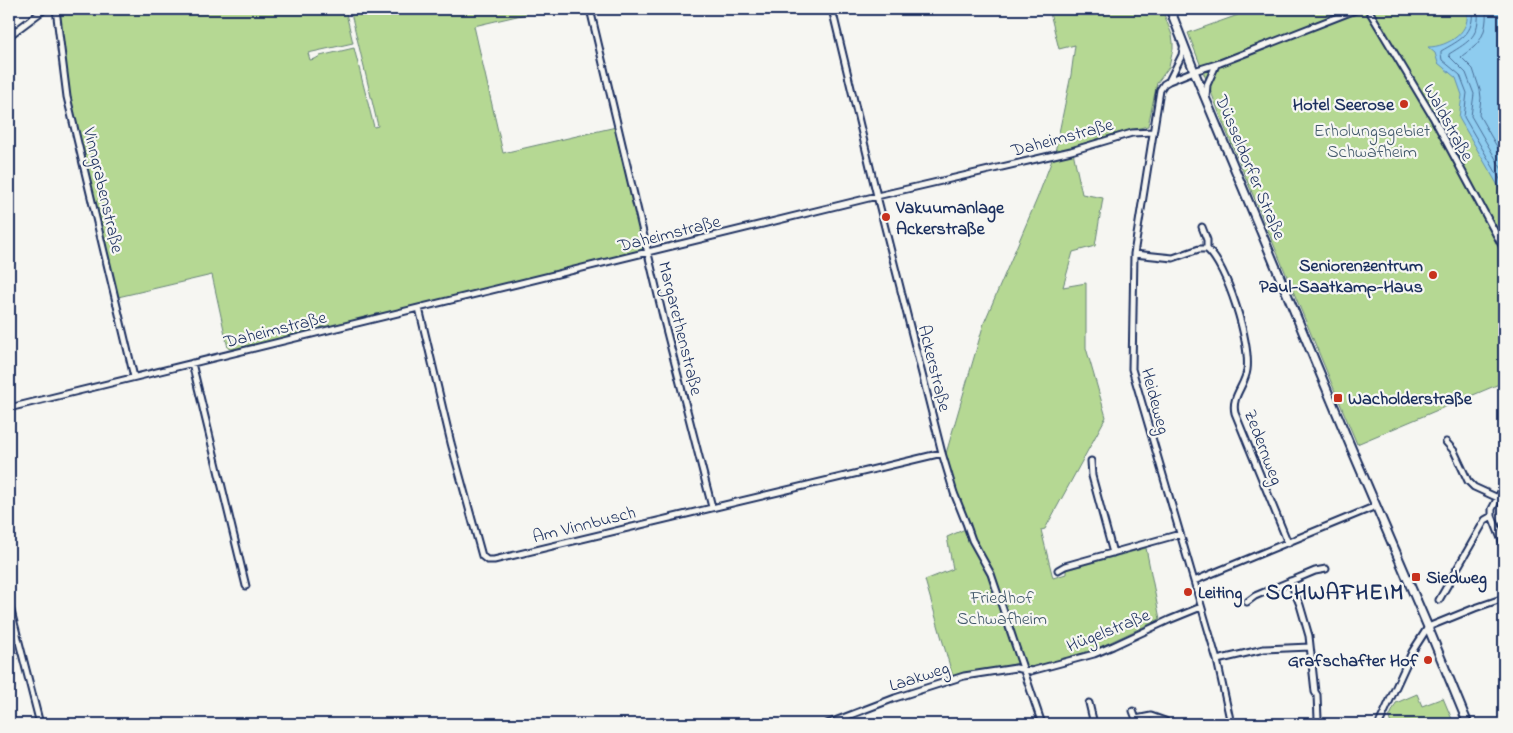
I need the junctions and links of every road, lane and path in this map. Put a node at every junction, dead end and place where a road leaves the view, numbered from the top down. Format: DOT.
graph roads {
  1 [pos="45,9"];
  2 [pos="56,9"];
  3 [pos="590,9"];
  4 [pos="832,9"];
  5 [pos="1170,9"];
  6 [pos="1358,9"];
  7 [pos="1368,9"];
  8 [pos="9,36"];
  9 [pos="1184,44"];
  10 [pos="1216,65"];
  11 [pos="1194,71"];
  12 [pos="1169,81"];
  13 [pos="1206,97"];
  14 [pos="1153,132"];
  15 [pos="877,196"];
  16 [pos="1202,227"];
  17 [pos="1207,248"];
  18 [pos="1504,249"];
  19 [pos="649,252"];
  20 [pos="1134,254"];
  21 [pos="419,308"];
  22 [pos="192,363"];
  23 [pos="134,377"];
  24 [pos="9,408"];
  25 [pos="1446,442"];
  26 [pos="942,453"];
  27 [pos="1091,461"];
  28 [pos="1504,486"];
  29 [pos="1501,495"];
  30 [pos="1376,506"];
  31 [pos="712,507"];
  32 [pos="1492,516"];
  33 [pos="1180,534"];
  34 [pos="1288,543"];
  35 [pos="1504,546"];
  36 [pos="1113,553"];
  37 [pos="1326,569"];
  38 [pos="1058,570"];
  39 [pos="1194,581"];
  40 [pos="1290,581"];
  41 [pos="246,586"];
  42 [pos="1504,598"];
  43 [pos="1439,600"];
  44 [pos="1247,602"];
  45 [pos="9,603"];
  46 [pos="1201,607"];
  47 [pos="1428,627"];
  48 [pos="1310,647"];
  49 [pos="1217,660"];
  50 [pos="1022,669"];
  51 [pos="1090,703"];
  52 [pos="1133,711"];
  53 [pos="1318,719"];
  54 [pos="40,724"];
  55 [pos="827,724"];
  56 [pos="1042,724"];
  57 [pos="1094,724"];
  58 [pos="1164,724"];
  59 [pos="1231,724"];
  60 [pos="1379,724"];
  61 [pos="1468,724"];
  1 -- 8 [label="street"];
  2 -- 23 [label="street, Vinngrabenstraße"];
  3 -- 19 [label="street, Margarethenstraße"];
  4 -- 15 [label="street, Ackerstraße"];
  5 -- 9 [label="main road, Düsseldorfer Straße"];
  6 -- 10 [label="street"];
  7 -- 18 [label="street, Waldstraße"];
  9 -- 11 [label="main road, Düsseldorfer Straße"];
  9 -- 12 [label="street, Heideweg"];
  10 -- 11 [label="street"];
  10 -- 13 [label="street"];
  11 -- 12 [label="street"];
  11 -- 13 [label="main road, Düsseldorfer Straße"];
  12 -- 14 [label="street, Heideweg"];
  13 -- 30 [label="main road, Düsseldorfer Straße"];
  14 -- 15 [label="street, Daheimstraße"];
  14 -- 20 [label="street, Heideweg"];
  15 -- 19 [label="street, Daheimstraße"];
  15 -- 26 [label="street, Ackerstraße"];
  16 -- 17 [label="street, Zedernweg"];
  17 -- 20 [label="street"];
  17 -- 34 [label="street, Zedernweg"];
  19 -- 21 [label="street, Daheimstraße"];
  19 -- 31 [label="street, Margarethenstraße"];
  20 -- 33 [label="street, Heideweg"];
  21 -- 22 [label="street, Daheimstraße"];
  21 -- 31 [label="street, Am Vinnbusch"];
  22 -- 23 [label="street, Daheimstraße"];
  22 -- 41 [label="street"];
  23 -- 24 [label="street, Daheimstraße"];
  25 -- 29 [label="street"];
  26 -- 31 [label="street, Am Vinnbusch"];
  26 -- 50 [label="street, Ackerstraße"];
  27 -- 36 [label="street"];
  28 -- 29 [label="street"];
  29 -- 32 [label="street"];
  30 -- 34 [label="street"];
  30 -- 47 [label="main road, Düsseldorfer Straße"];
  32 -- 35 [label="street"];
  32 -- 43 [label="street"];
  33 -- 36 [label="street"];
  33 -- 39 [label="street, Heideweg"];
  34 -- 39 [label="street"];
  36 -- 38 [label="street"];
  37 -- 40 [label="street"];
  39 -- 46 [label="street, Heideweg"];
  40 -- 44 [label="street"];
  40 -- 48 [label="street"];
  42 -- 47 [label="street"];
  45 -- 54 [label="street"];
  46 -- 49 [label="street, Heideweg"];
  46 -- 50 [label="street, Hügelstraße"];
  47 -- 60 [label="street"];
  47 -- 61 [label="main road, Düsseldorfer Straße"];
  48 -- 49 [label="street"];
  48 -- 53 [label="street"];
  49 -- 59 [label="street, Heideweg"];
  50 -- 55 [label="street, Laakweg"];
  50 -- 56 [label="street, Ackerstraße"];
  51 -- 57 [label="street"];
  52 -- 58 [label="street"];
}
